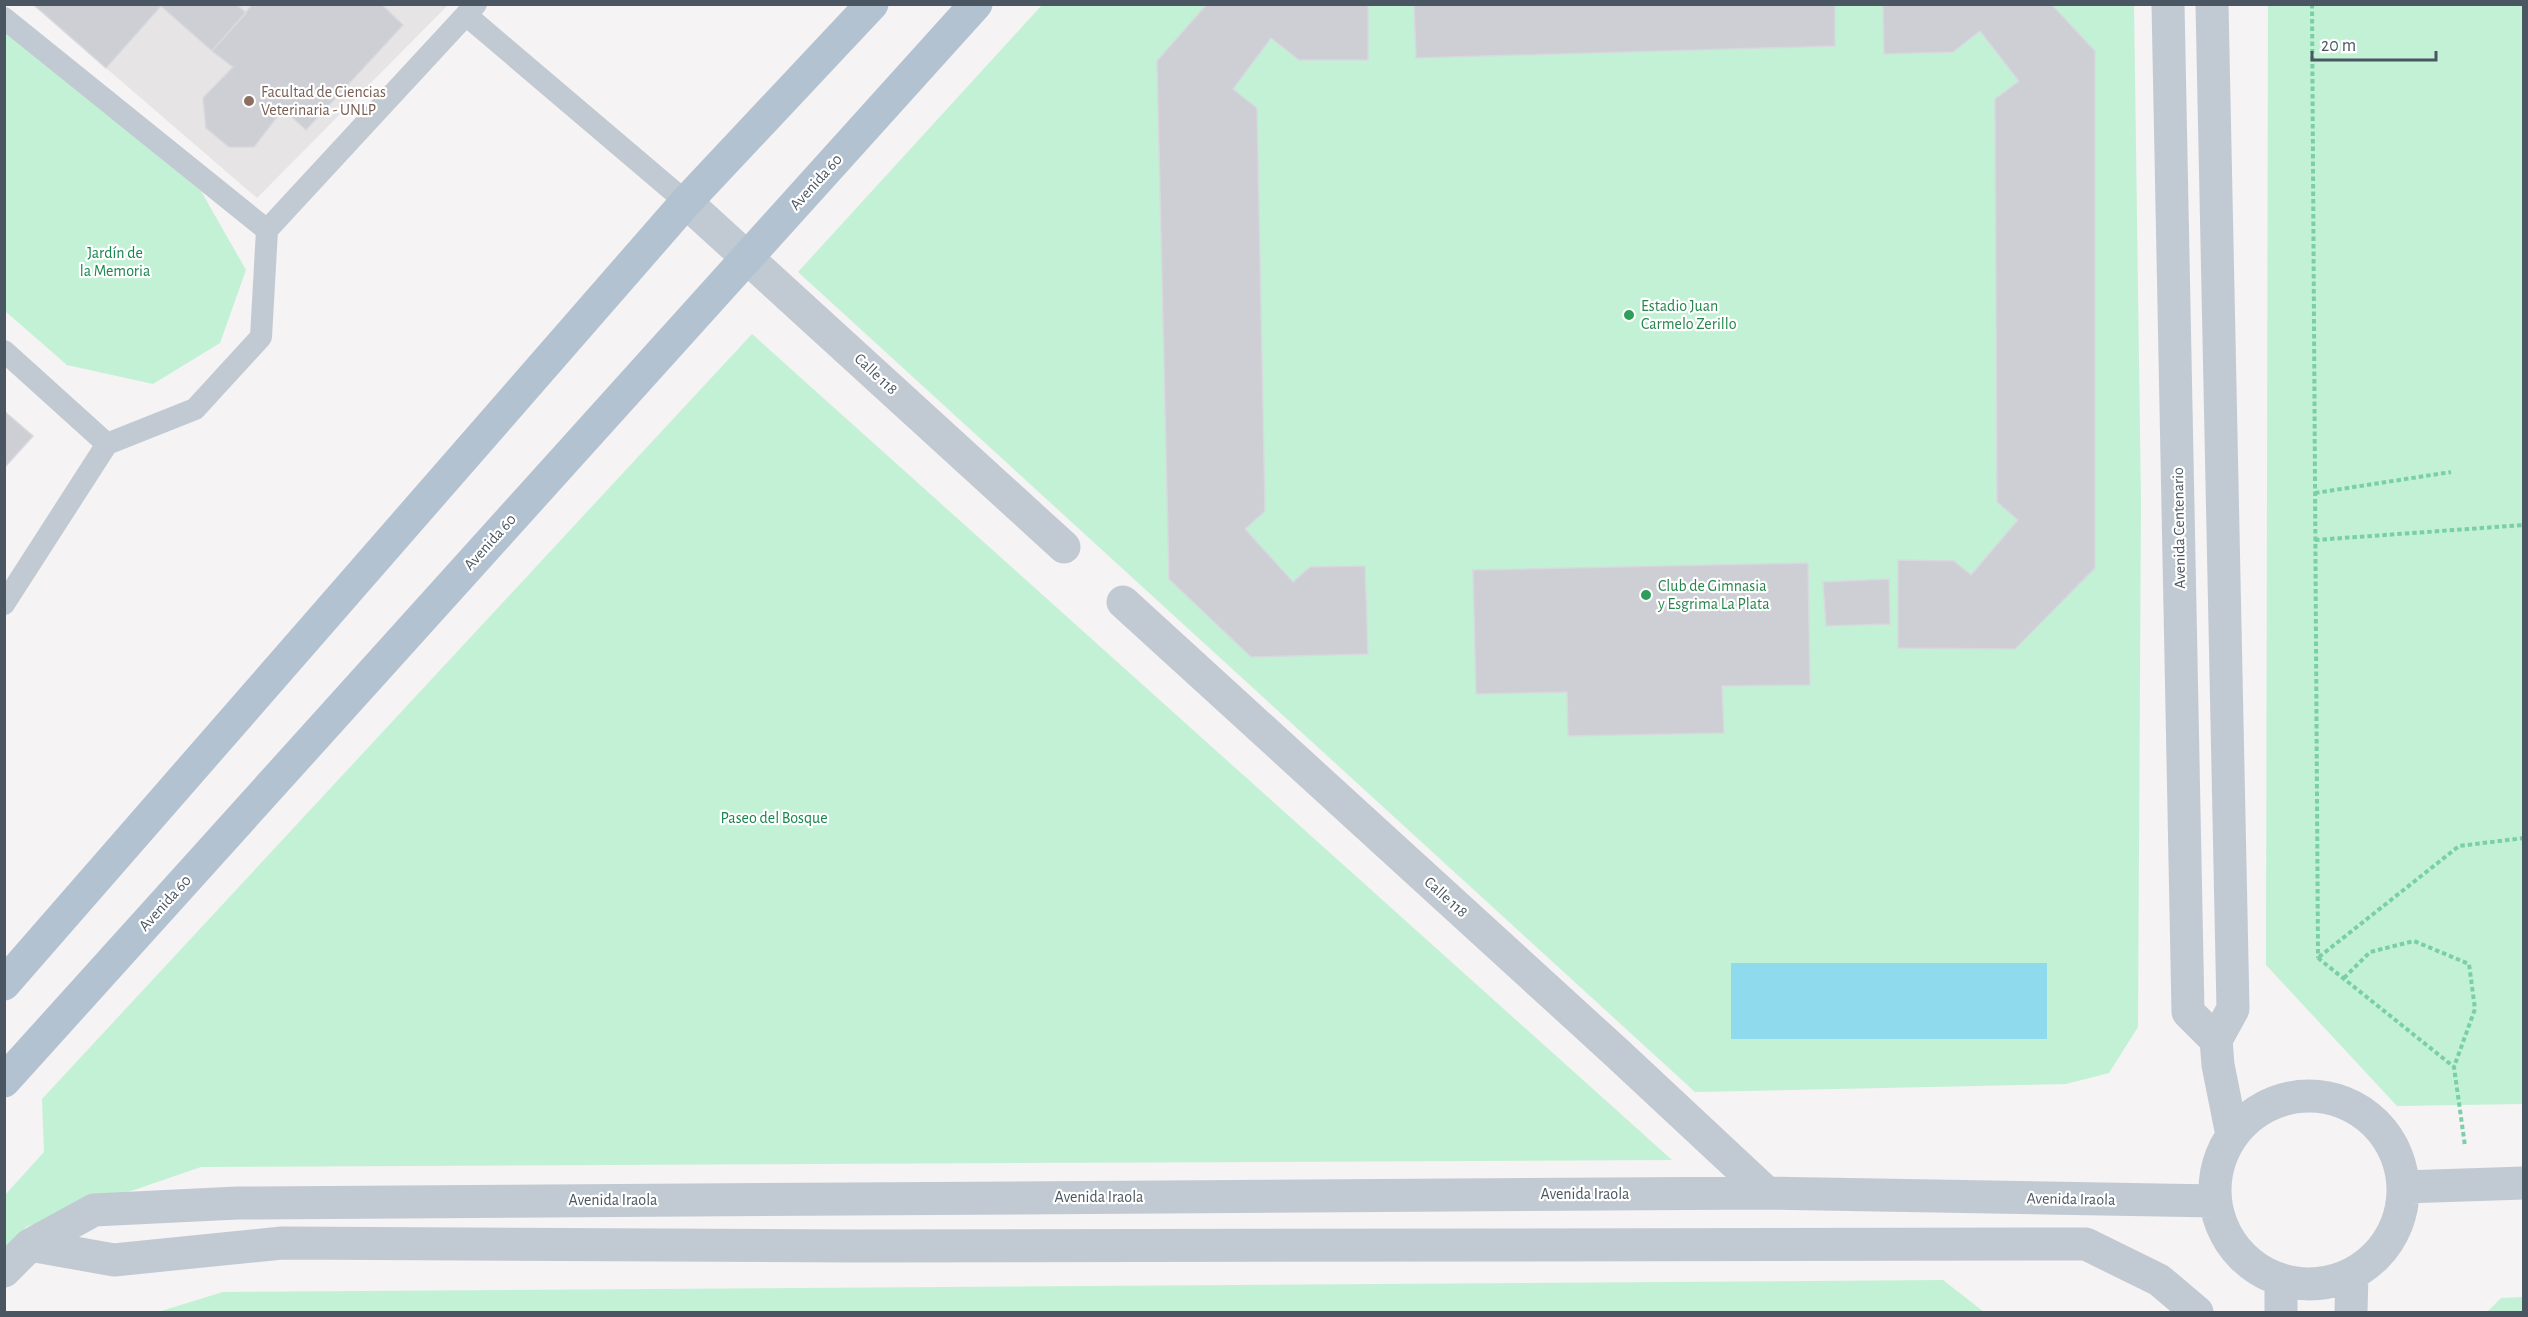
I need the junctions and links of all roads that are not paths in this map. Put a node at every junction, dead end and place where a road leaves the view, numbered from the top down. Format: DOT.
graph roads {
  1 [pos="872,4"];
  2 [pos="976,4"];
  3 [pos="2168,4"];
  4 [pos="2212,4"];
  5 [pos="471,10"];
  6 [pos="4,18"];
  7 [pos="686,202"];
  8 [pos="267,230"];
  9 [pos="748,256"];
  10 [pos="4,351"];
  11 [pos="107,444"];
  12 [pos="1064,547"];
  13 [pos="1123,602"];
  14 [pos="4,604"];
  15 [pos="4,984"];
  16 [pos="2216,1040"];
  17 [pos="4,1081"];
  18 [pos="2232,1135"];
  19 [pos="2523,1183"];
  20 [pos="2403,1187"];
  21 [pos="1767,1193"];
  22 [pos="2215,1201"];
  23 [pos="30,1245"];
  24 [pos="4,1271"];
  25 [pos="2352,1274"];
  26 [pos="2281,1280"];
  27 [pos="2197,1312"];
  28 [pos="2281,1312"];
  29 [pos="2350,1312"];
  1 -- 7 [label="main road"];
  2 -- 9 [label="main road, Avenida 60"];
  3 -- 16 [label="street, Avenida Centenario"];
  4 -- 16 [label="street"];
  5 -- 7 [label="lane"];
  5 -- 8 [label="lane"];
  6 -- 8 [label="lane"];
  7 -- 9 [label="street, Calle 118"];
  7 -- 15 [label="main road"];
  8 -- 11 [label="lane"];
  9 -- 12 [label="street, Calle 118"];
  9 -- 17 [label="main road, Avenida 60"];
  10 -- 11 [label="lane"];
  11 -- 14 [label="lane"];
  13 -- 21 [label="street, Calle 118"];
  16 -- 18 [label="street"];
  18 -- 20 [label="street"];
  18 -- 22 [label="street"];
  19 -- 20 [label="street"];
  20 -- 25 [label="street"];
  21 -- 22 [label="street, Avenida Iraola"];
  21 -- 23 [label="street, Avenida Iraola"];
  22 -- 26 [label="street"];
  23 -- 24 [label="street, Avenida Iraola"];
  23 -- 27 [label="street"];
  25 -- 26 [label="street"];
  25 -- 29 [label="street"];
  26 -- 28 [label="street"];
}
